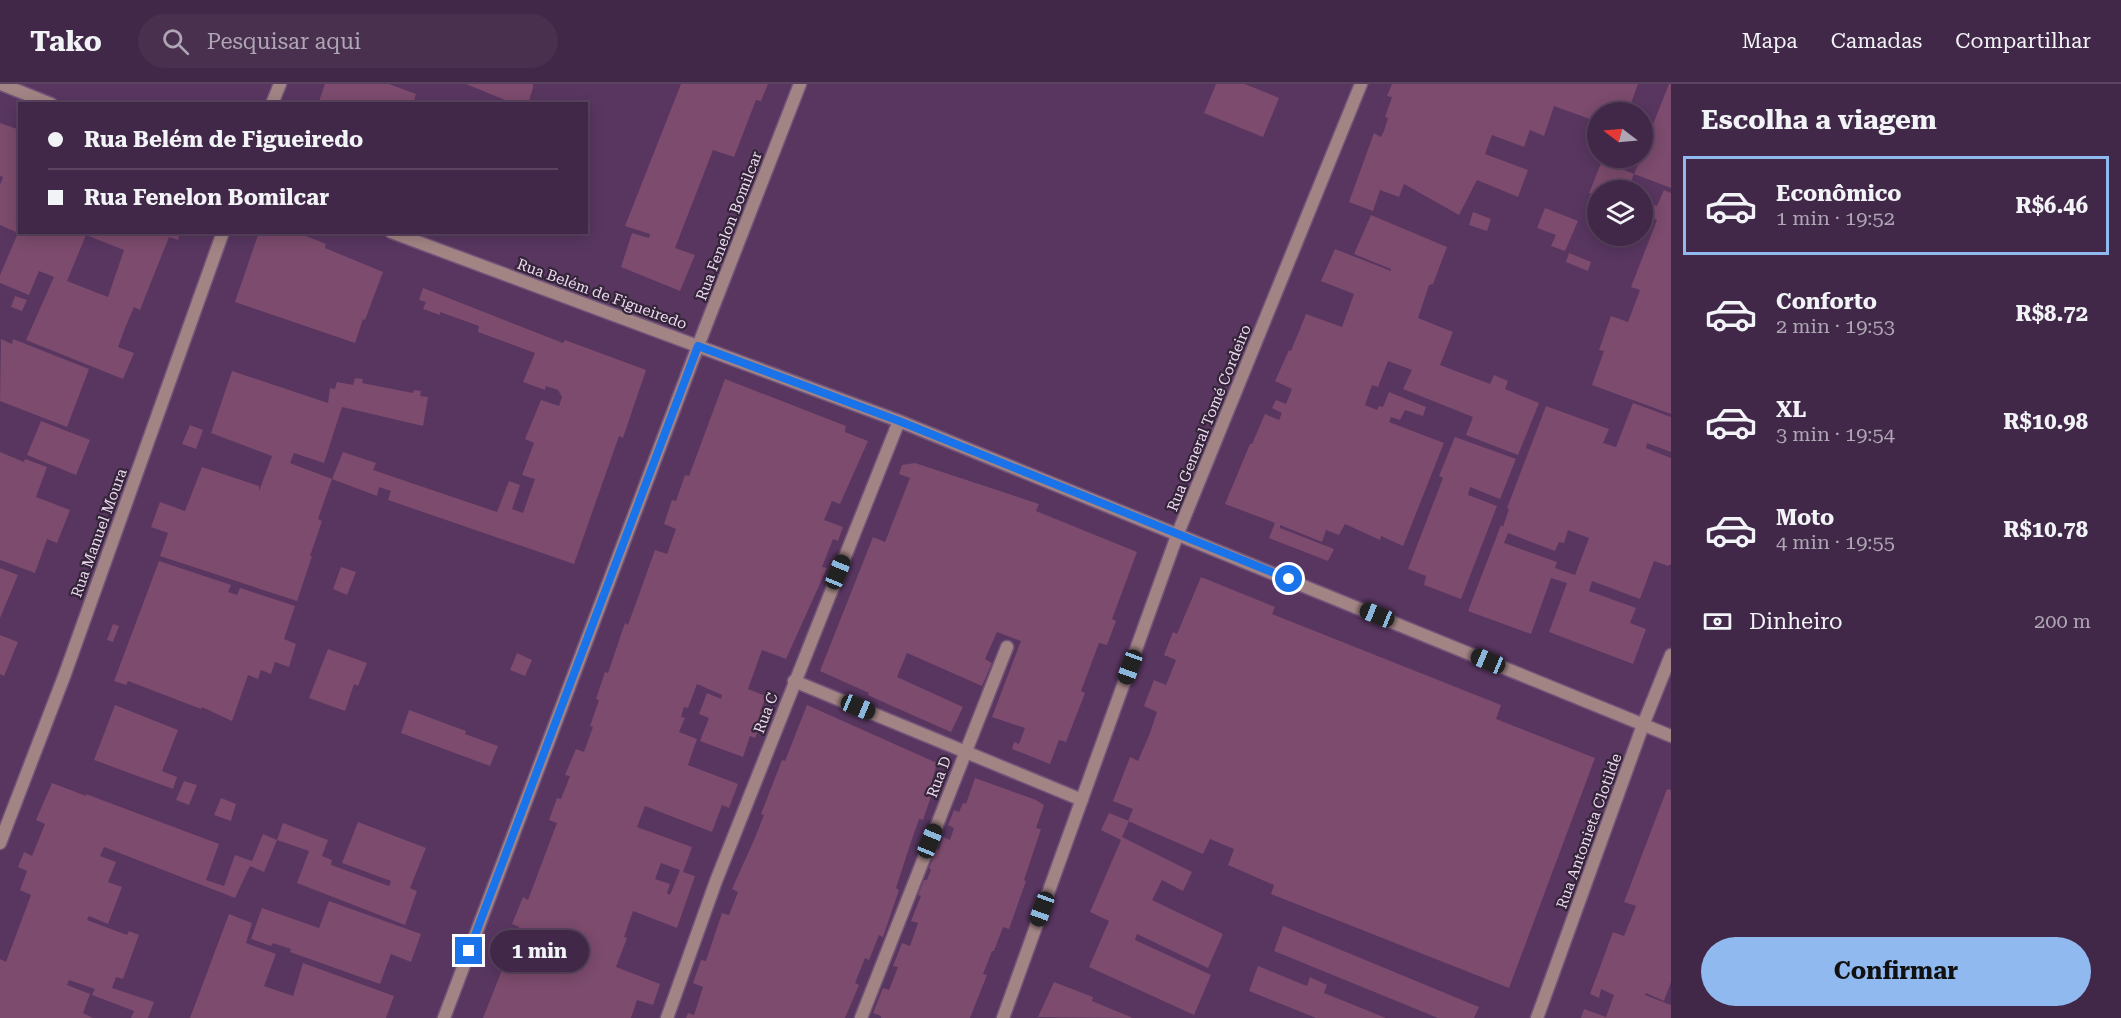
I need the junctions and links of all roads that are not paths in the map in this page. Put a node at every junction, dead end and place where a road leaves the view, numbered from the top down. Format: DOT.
graph roads {
  1 [pos="1,84"];
  2 [pos="280,84"];
  3 [pos="800,84"];
  4 [pos="1360,84"];
  5 [pos="46,102"];
  6 [pos="273,102"];
  7 [pos="222,234"];
  8 [pos="396,234"];
  9 [pos="698,346"];
  10 [pos="899,421"];
  11 [pos="1178,533"];
  12 [pos="1007,647"];
  13 [pos="1671,655"];
  14 [pos="794,681"];
  15 [pos="1643,725"];
  16 [pos="1671,736"];
  17 [pos="965,752"];
  18 [pos="1082,800"];
  19 [pos="0,843"];
  20 [pos="444,1018"];
  21 [pos="667,1018"];
  22 [pos="861,1018"];
  23 [pos="1003,1018"];
  24 [pos="1537,1018"];
  1 -- 5 [label="street"];
  2 -- 6 [label="street"];
  3 -- 9 [label="street, Rua Fenelon Bomilcar"];
  4 -- 11 [label="street, Rua General Tomé Cordeiro"];
  7 -- 19 [label="street, Rua Manuel Moura"];
  8 -- 9 [label="street, Rua Belém de Figueiredo"];
  9 -- 10 [label="street, Rua Belém de Figueiredo"];
  9 -- 20 [label="street, Rua Fenelon Bomilcar"];
  10 -- 11 [label="street, Rua Belém de Figueiredo"];
  10 -- 14 [label="street, Rua C"];
  11 -- 15 [label="street, Rua Belém de Figueiredo"];
  11 -- 18 [label="street, Rua General Tomé Cordeiro"];
  12 -- 17 [label="street, Rua D"];
  13 -- 15 [label="street, Rua Antonieta Clotilde"];
  14 -- 17 [label="street"];
  14 -- 21 [label="street, Rua C"];
  15 -- 16 [label="street, Rua Belém de Figueiredo"];
  15 -- 24 [label="street, Rua Antonieta Clotilde"];
  17 -- 18 [label="street"];
  17 -- 22 [label="street, Rua D"];
  18 -- 23 [label="street, Rua General Tomé Cordeiro"];
}
